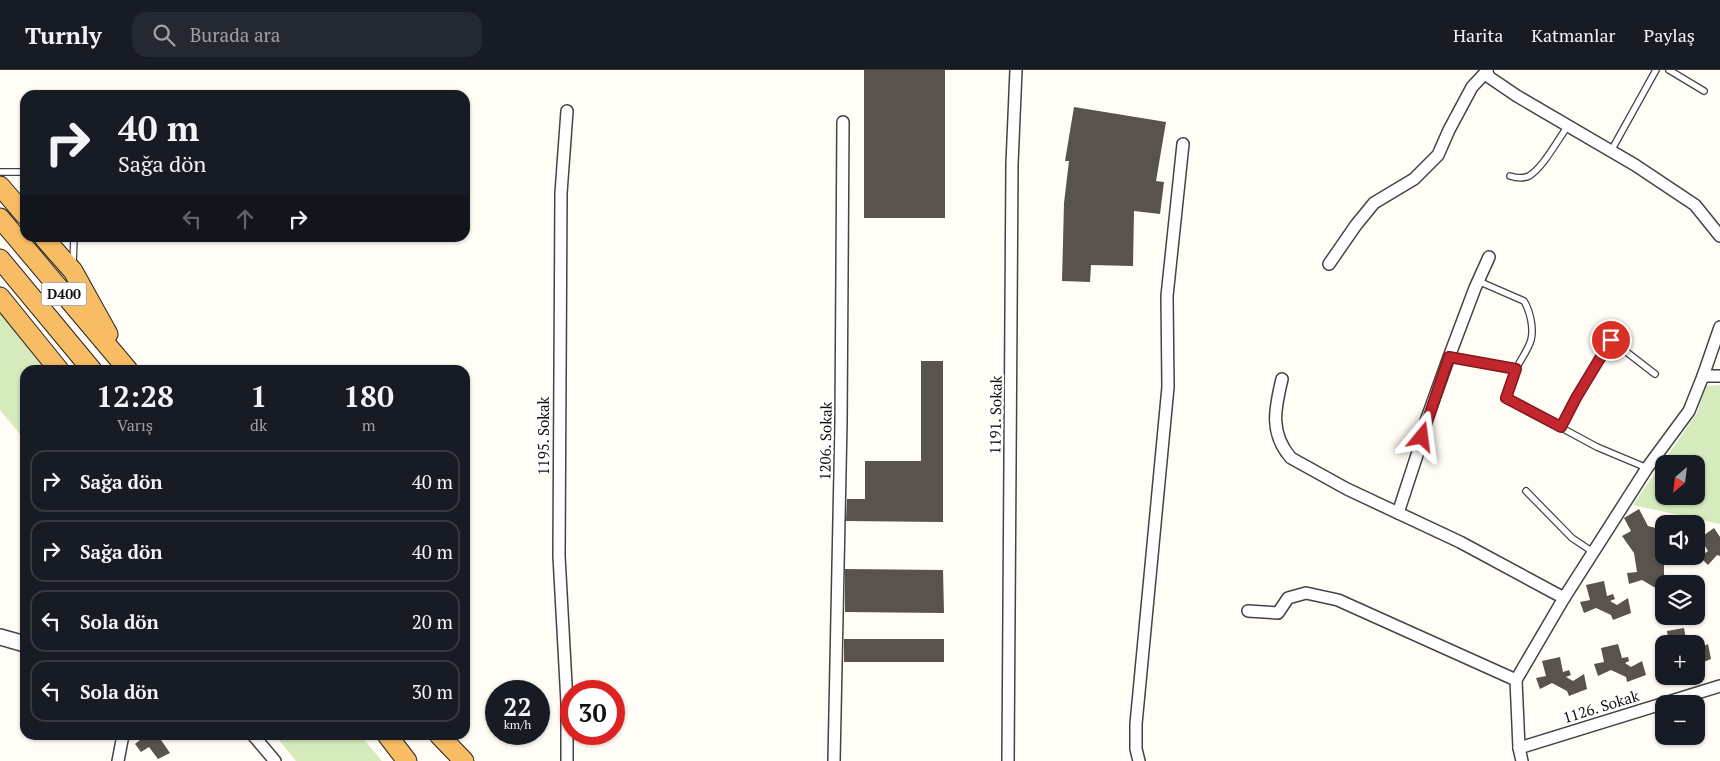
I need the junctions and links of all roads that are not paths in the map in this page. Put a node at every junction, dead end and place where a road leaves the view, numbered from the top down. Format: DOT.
graph roads {
  1 [pos="1016,70"];
  2 [pos="1656,70"];
  3 [pos="1669,70"];
  4 [pos="1486,71"];
  5 [pos="1704,91"];
  6 [pos="567,111"];
  7 [pos="843,122"];
  8 [pos="1568,126"];
  9 [pos="1184,144"];
  10 [pos="1611,151"];
  11 [pos="0,172"];
  12 [pos="20,172"];
  13 [pos="1510,176"];
  14 [pos="0,186"];
  15 [pos="20,209"];
  16 [pos="0,218"];
  17 [pos="1720,236"];
  18 [pos="20,242"];
  19 [pos="20,242"];
  20 [pos="48,242"];
  21 [pos="74,242"];
  22 [pos="1489,257"];
  23 [pos="0,259"];
  24 [pos="1329,264"];
  25 [pos="73,271"];
  26 [pos="1478,281"];
  27 [pos="0,297"];
  28 [pos="1720,327"];
  29 [pos="1449,357"];
  30 [pos="54,365"];
  31 [pos="88,365"];
  32 [pos="124,365"];
  33 [pos="125,365"];
  34 [pos="1516,369"];
  35 [pos="1655,374"];
  36 [pos="1703,376"];
  37 [pos="1720,376"];
  38 [pos="1282,379"];
  39 [pos="1561,427"];
  40 [pos="1647,468"];
  41 [pos="1526,491"];
  42 [pos="1398,513"];
  43 [pos="1593,552"];
  44 [pos="1564,598"];
  45 [pos="1248,611"];
  46 [pos="0,637"];
  47 [pos="20,643"];
  48 [pos="1516,680"];
  49 [pos="1720,686"];
  50 [pos="122,740"];
  51 [pos="257,740"];
  52 [pos="391,740"];
  53 [pos="435,740"];
  54 [pos="444,740"];
  55 [pos="1519,748"];
  56 [pos="118,761"];
  57 [pos="275,761"];
  58 [pos="407,761"];
  59 [pos="452,761"];
  60 [pos="464,761"];
  61 [pos="567,761"];
  62 [pos="834,761"];
  63 [pos="1008,761"];
  64 [pos="1139,761"];
  65 [pos="1522,761"];
  1 -- 63 [label="street, 1191. Sokak"];
  2 -- 10 [label="lane"];
  3 -- 5 [label="lane"];
  4 -- 8 [label="street"];
  4 -- 24 [label="street"];
  6 -- 61 [label="street, 1195. Sokak"];
  7 -- 62 [label="street, 1206. Sokak"];
  8 -- 10 [label="street"];
  8 -- 13 [label="lane"];
  9 -- 64 [label="street"];
  10 -- 17 [label="street"];
  11 -- 12 [label="lane"];
  14 -- 15 [label="highway"];
  16 -- 19 [label="highway, D400"];
  18 -- 32 [label="highway, D400"];
  20 -- 25 [label="highway"];
  21 -- 25 [label="lane"];
  22 -- 26 [label="street"];
  23 -- 31 [label="highway, D400"];
  25 -- 33 [label="highway"];
  26 -- 29 [label="street"];
  26 -- 34 [label="lane"];
  27 -- 30 [label="highway"];
  28 -- 36 [label="street"];
  29 -- 34 [label="lane"];
  29 -- 42 [label="street"];
  34 -- 39 [label="lane"];
  35 -- 39 [label="lane"];
  36 -- 37 [label="street"];
  36 -- 40 [label="street"];
  38 -- 42 [label="street"];
  39 -- 40 [label="lane"];
  40 -- 43 [label="street"];
  41 -- 43 [label="lane"];
  42 -- 44 [label="street"];
  43 -- 44 [label="street"];
  44 -- 48 [label="street"];
  45 -- 48 [label="street"];
  46 -- 47 [label="street"];
  48 -- 55 [label="street"];
  49 -- 55 [label="street, 1126. Sokak"];
  50 -- 56 [label="street"];
  51 -- 57 [label="street"];
  52 -- 58 [label="highway"];
  53 -- 59 [label="highway"];
  54 -- 60 [label="highway"];
  55 -- 65 [label="street"];
}
